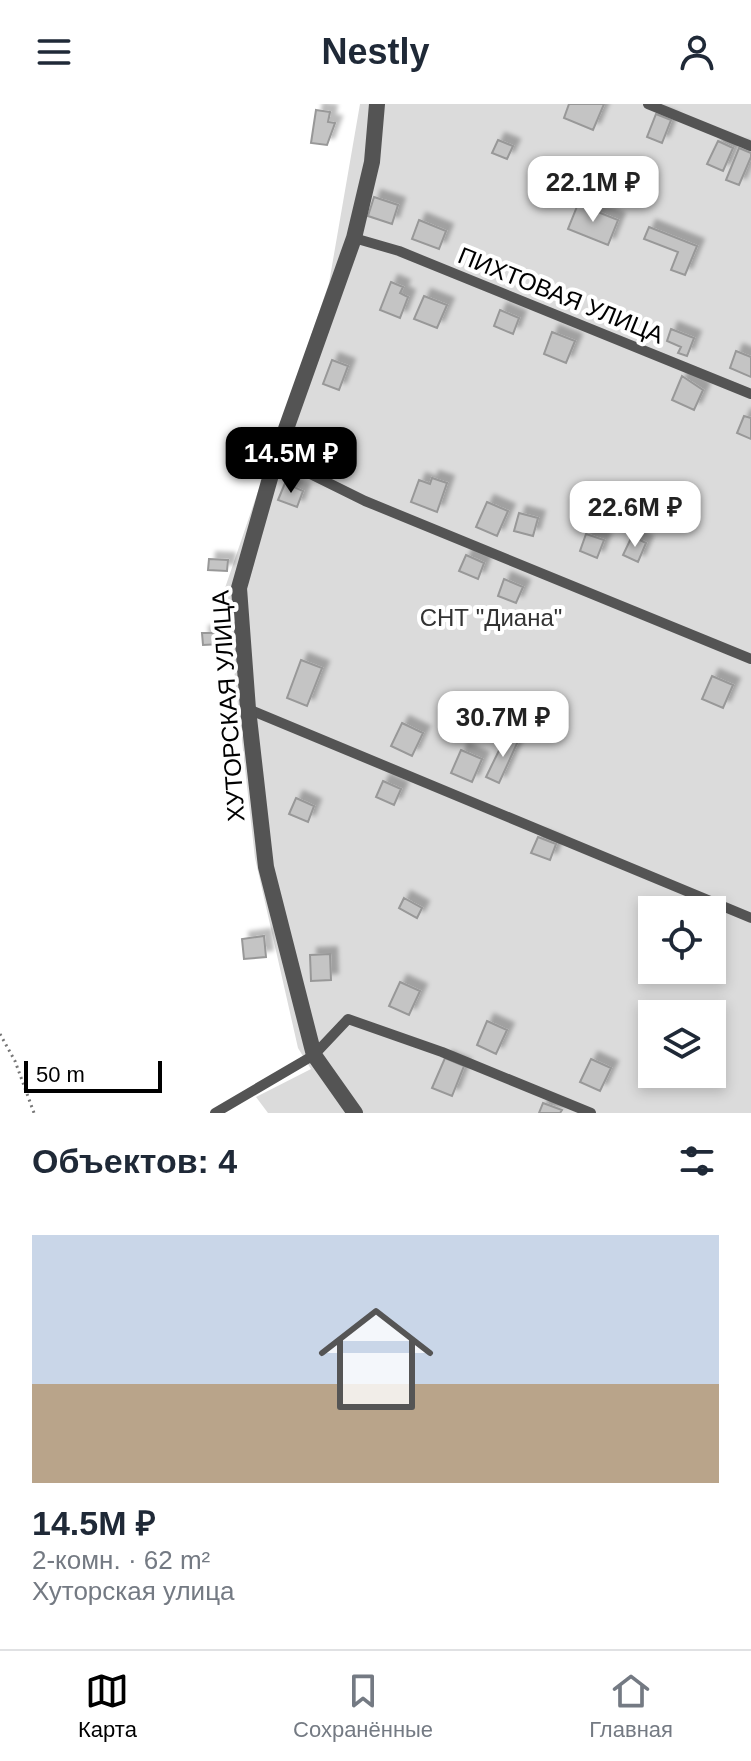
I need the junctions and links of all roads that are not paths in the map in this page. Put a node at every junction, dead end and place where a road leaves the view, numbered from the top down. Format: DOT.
graph roads {
  1 [pos="377,104"];
  2 [pos="648,104"];
  3 [pos="751,146"];
  4 [pos="354,238"];
  5 [pos="751,394"];
  6 [pos="276,457"];
  7 [pos="751,659"];
  8 [pos="248,709"];
  9 [pos="751,918"];
  10 [pos="314,1055"];
  11 [pos="215,1113"];
  12 [pos="355,1113"];
  13 [pos="591,1113"];
  1 -- 4 [label="street, ХУТОРСКАЯ УЛИЦА"];
  2 -- 3 [label="lane"];
  4 -- 5 [label="lane, ПИХТОВАЯ УЛИЦА"];
  4 -- 6 [label="street, ХУТОРСКАЯ УЛИЦА"];
  6 -- 7 [label="lane"];
  6 -- 8 [label="street, ХУТОРСКАЯ УЛИЦА"];
  8 -- 9 [label="lane"];
  8 -- 10 [label="street, ХУТОРСКАЯ УЛИЦА"];
  10 -- 11 [label="lane"];
  10 -- 12 [label="street, ХУТОРСКАЯ УЛИЦА"];
  10 -- 13 [label="lane"];
}
